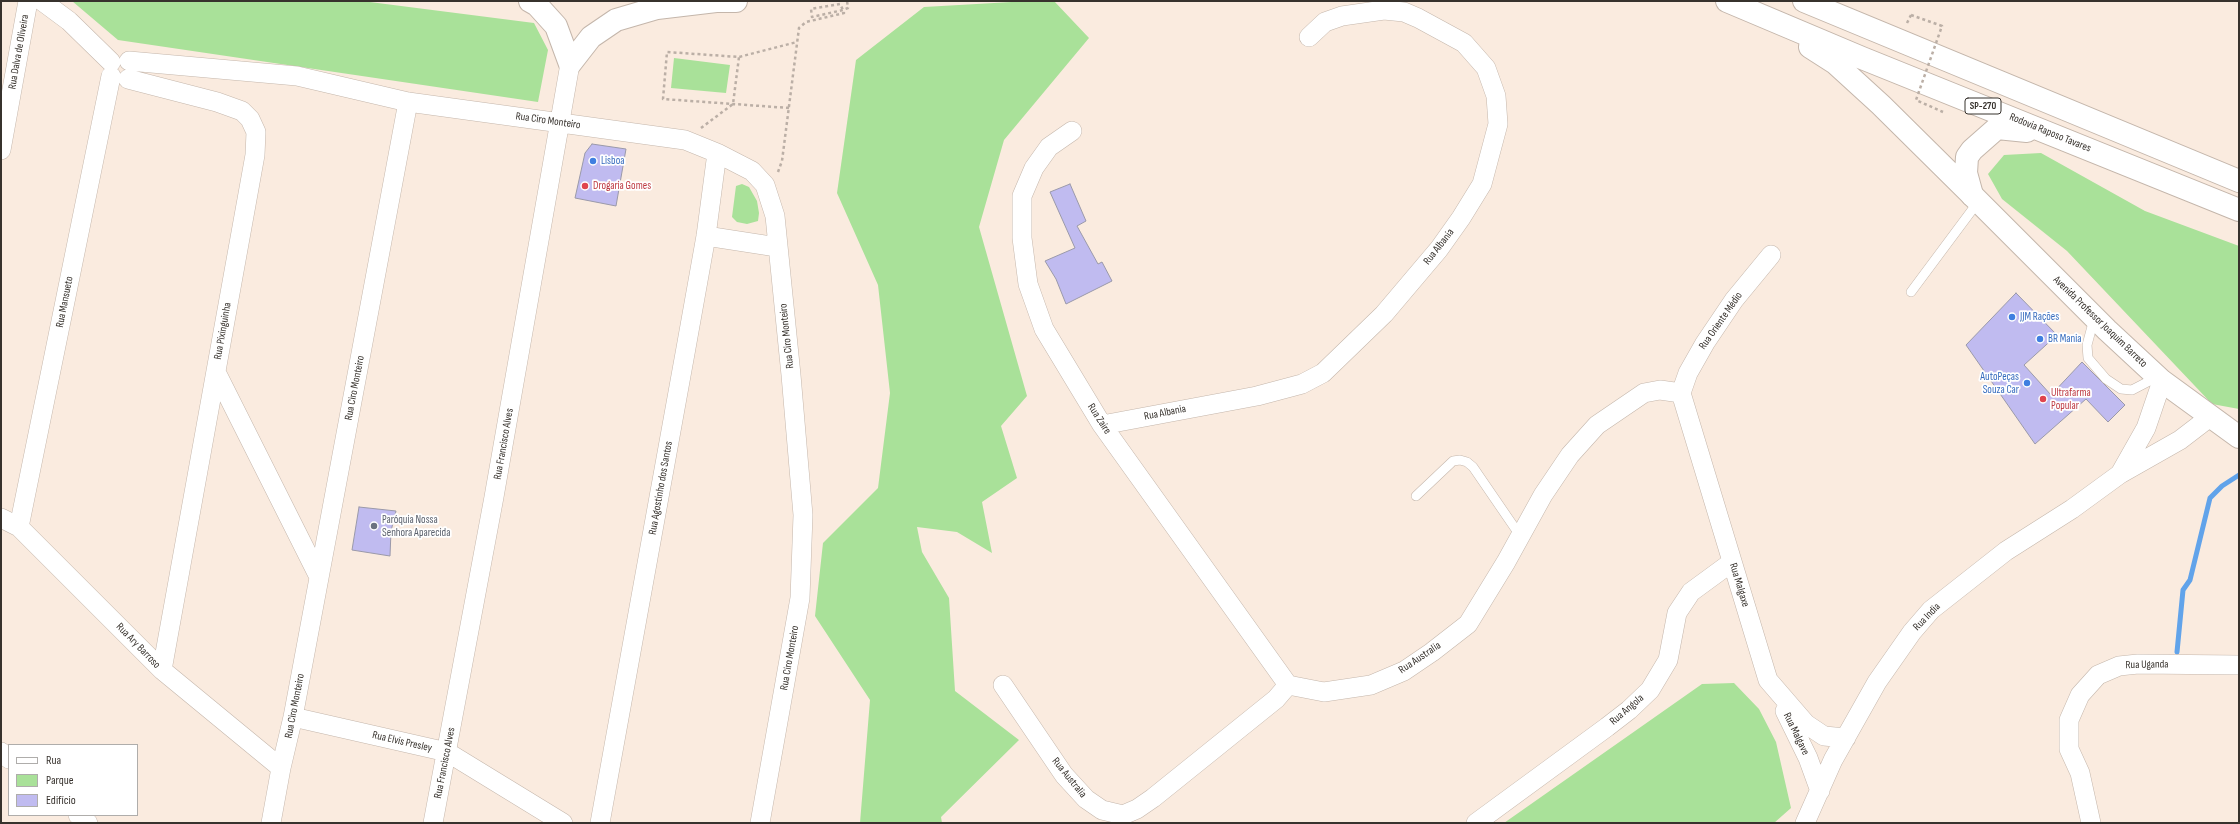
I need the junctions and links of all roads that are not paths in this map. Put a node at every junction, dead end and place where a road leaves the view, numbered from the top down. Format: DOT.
graph roads {
  1 [pos="28,1"];
  2 [pos="42,1"];
  3 [pos="530,1"];
  4 [pos="736,1"];
  5 [pos="1728,1"];
  6 [pos="1804,1"];
  7 [pos="1309,37"];
  8 [pos="570,64"];
  9 [pos="120,69"];
  10 [pos="408,102"];
  11 [pos="561,123"];
  12 [pos="1072,131"];
  13 [pos="2052,133"];
  14 [pos="1,150"];
  15 [pos="717,153"];
  16 [pos="2190,160"];
  17 [pos="2239,169"];
  18 [pos="2239,181"];
  19 [pos="1975,198"];
  20 [pos="2239,210"];
  21 [pos="706,236"];
  22 [pos="778,247"];
  23 [pos="1771,255"];
  24 [pos="1911,292"];
  25 [pos="2094,318"];
  26 [pos="216,372"];
  27 [pos="2160,379"];
  28 [pos="1681,393"];
  29 [pos="2212,418"];
  30 [pos="2239,424"];
  31 [pos="1102,425"];
  32 [pos="2239,437"];
  33 [pos="2120,474"];
  34 [pos="1416,496"];
  35 [pos="1,518"];
  36 [pos="19,527"];
  37 [pos="1520,536"];
  38 [pos="1732,562"];
  39 [pos="319,577"];
  40 [pos="2239,665"];
  41 [pos="162,670"];
  42 [pos="1768,680"];
  43 [pos="1003,685"];
  44 [pos="1288,685"];
  45 [pos="293,718"];
  46 [pos="1846,738"];
  47 [pos="447,752"];
  48 [pos="281,768"];
  49 [pos="1820,791"];
  50 [pos="79,816"];
  51 [pos="88,823"];
  52 [pos="271,823"];
  53 [pos="433,823"];
  54 [pos="563,823"];
  55 [pos="600,823"];
  56 [pos="760,823"];
  57 [pos="1476,823"];
  58 [pos="1805,823"];
  59 [pos="2091,823"];
  1 -- 14 [label="street, Rua Dalva de Oliveira"];
  2 -- 9 [label="street"];
  3 -- 8 [label="main road"];
  4 -- 8 [label="main road"];
  5 -- 13 [label="main road, Rodovia Raposo Tavares / SP-270"];
  5 -- 19 [label="main road, Avenida Professor Joaquim Barreto"];
  6 -- 16 [label="main road, SP-270"];
  7 -- 31 [label="street, Rua Albania"];
  8 -- 11 [label="street, Rua Francisco Alves"];
  9 -- 10 [label="street"];
  9 -- 26 [label="street, Rua Pixinguinha"];
  9 -- 36 [label="street, Rua Mansueto"];
  10 -- 11 [label="street, Rua Ciro Monteiro"];
  10 -- 39 [label="street, Rua Ciro Monteiro"];
  11 -- 15 [label="street, Rua Ciro Monteiro"];
  11 -- 47 [label="street, Rua Francisco Alves"];
  12 -- 31 [label="street, Rua Zaire"];
  13 -- 19 [label="main road"];
  13 -- 20 [label="main road, Rodovia Raposo Tavares / SP-270"];
  15 -- 21 [label="street, Rua Agostinho dos Santos"];
  15 -- 22 [label="street, Rua Ciro Monteiro"];
  16 -- 17 [label="main road"];
  16 -- 18 [label="main road, SP-270"];
  19 -- 24 [label="lane"];
  19 -- 25 [label="main road, Avenida Professor Joaquim Barreto"];
  21 -- 22 [label="street"];
  21 -- 55 [label="street, Rua Agostinho dos Santos"];
  22 -- 56 [label="street, Rua Ciro Monteiro"];
  23 -- 28 [label="street, Rua Oriente Médio"];
  25 -- 27 [label="main road, Avenida Professor Joaquim Barreto"];
  25 -- 27 [label="lane"];
  26 -- 39 [label="street"];
  26 -- 41 [label="street, Rua Pixinguinha"];
  27 -- 29 [label="main road, Avenida Professor Joaquim Barreto"];
  27 -- 33 [label="street, Rua India"];
  28 -- 37 [label="street, Rua Australia"];
  28 -- 38 [label="street, Rua Malgaxe"];
  29 -- 30 [label="main road"];
  29 -- 32 [label="main road, Avenida Professor Joaquim Barreto"];
  29 -- 33 [label="street, Rua India"];
  31 -- 44 [label="street, Rua Zaire"];
  33 -- 46 [label="street, Rua India"];
  34 -- 37 [label="lane"];
  35 -- 36 [label="street, Rua Ary Barroso"];
  36 -- 41 [label="street, Rua Ary Barroso"];
  37 -- 44 [label="street, Rua Australia"];
  38 -- 42 [label="street, Rua Malgaxe"];
  38 -- 57 [label="street, Rua Angola"];
  39 -- 45 [label="street, Rua Ciro Monteiro"];
  40 -- 59 [label="street, Rua Uganda"];
  41 -- 48 [label="street, Rua Ary Barroso"];
  42 -- 46 [label="street, Rua Malgaxe"];
  42 -- 49 [label="street, Rua Malgave"];
  43 -- 44 [label="street, Rua Australia"];
  45 -- 47 [label="street, Rua Elvis Presley"];
  45 -- 48 [label="street, Rua Ciro Monteiro"];
  46 -- 49 [label="street, Rua India"];
  47 -- 53 [label="street, Rua Francisco Alves"];
  47 -- 54 [label="street, Rua Elvis Presley"];
  48 -- 52 [label="street, Rua Ciro Monteiro"];
  49 -- 58 [label="street, Rua India"];
  50 -- 51 [label="street"];
}
